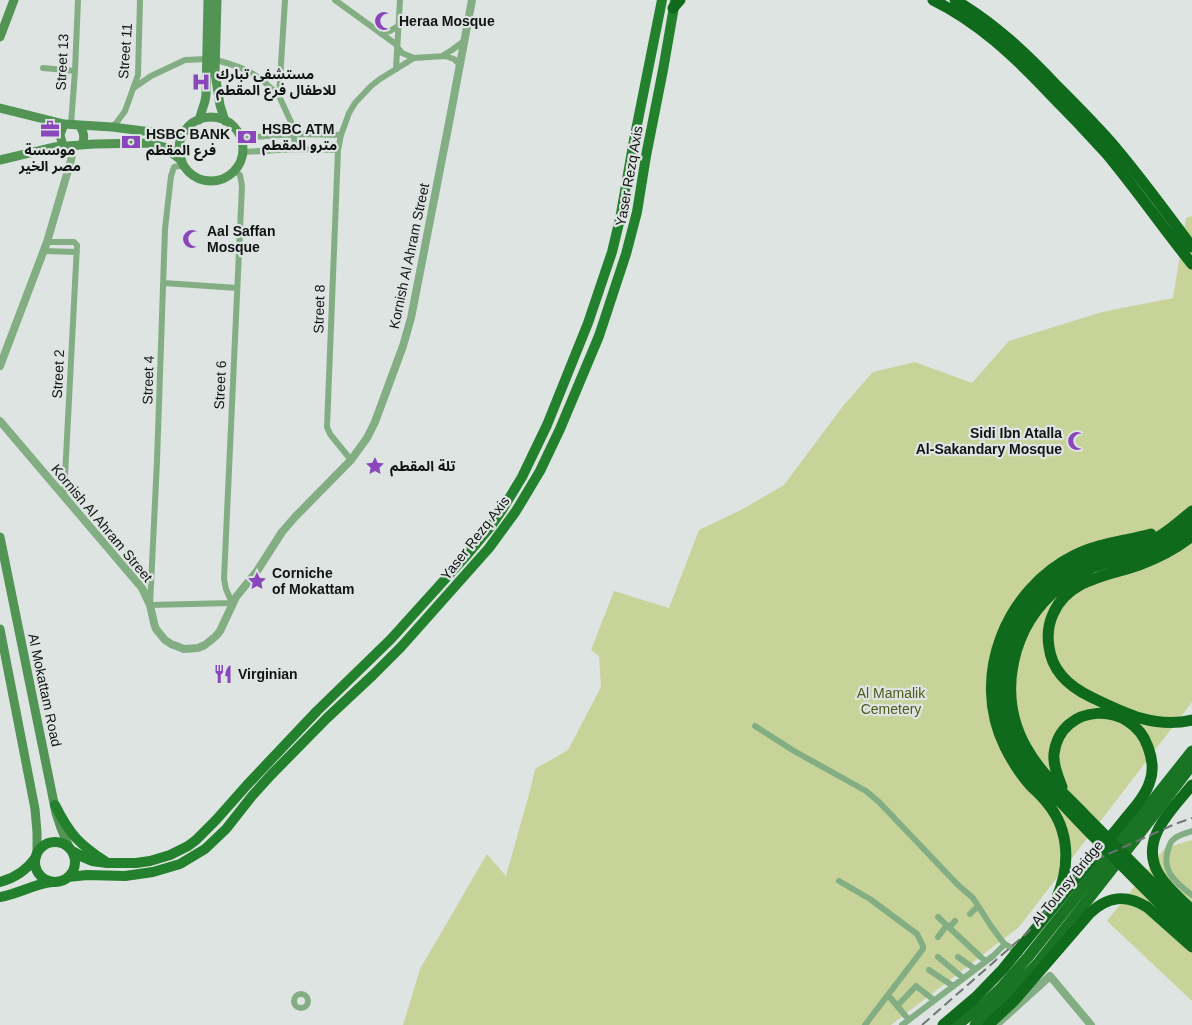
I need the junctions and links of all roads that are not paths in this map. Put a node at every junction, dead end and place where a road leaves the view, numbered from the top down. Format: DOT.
graph roads {
  1 [pos="14,0"];
  2 [pos="78,0"];
  3 [pos="140,0"];
  4 [pos="208,0"];
  5 [pos="218,0"];
  6 [pos="285,0"];
  7 [pos="335,0"];
  8 [pos="400,0"];
  9 [pos="472,0"];
  10 [pos="662,0"];
  11 [pos="933,0"];
  12 [pos="955,0"];
  13 [pos="676,3"];
  14 [pos="398,26"];
  15 [pos="1,33"];
  16 [pos="381,34"];
  17 [pos="464,41"];
  18 [pos="397,46"];
  19 [pos="440,56"];
  20 [pos="414,58"];
  21 [pos="211,60"];
  22 [pos="460,65"];
  23 [pos="44,68"];
  24 [pos="396,69"];
  25 [pos="75,71"];
  26 [pos="134,88"];
  27 [pos="279,96"];
  28 [pos="0,108"];
  29 [pos="199,120"];
  30 [pos="225,121"];
  31 [pos="71,125"];
  32 [pos="112,127"];
  33 [pos="294,134"];
  34 [pos="341,135"];
  35 [pos="183,136"];
  36 [pos="240,138"];
  37 [pos="82,145"];
  38 [pos="67,146"];
  39 [pos="296,149"];
  40 [pos="338,150"];
  41 [pos="243,152"];
  42 [pos="0,160"];
  43 [pos="183,163"];
  44 [pos="235,170"];
  45 [pos="47,242"];
  46 [pos="1192,247"];
  47 [pos="43,251"];
  48 [pos="77,252"];
  49 [pos="1192,264"];
  50 [pos="164,283"];
  51 [pos="237,288"];
  52 [pos="0,366"];
  53 [pos="0,421"];
  54 [pos="351,460"];
  55 [pos="64,496"];
  56 [pos="1192,510"];
  57 [pos="1192,524"];
  58 [pos="1172,527"];
  59 [pos="1192,536"];
  60 [pos="0,537"];
  61 [pos="232,603"];
  62 [pos="150,605"];
  63 [pos="0,629"];
  64 [pos="1192,720"];
  65 [pos="755,726"];
  66 [pos="1192,751"];
  67 [pos="1192,765"];
  68 [pos="1192,785"];
  69 [pos="1064,794"];
  70 [pos="55,805"];
  71 [pos="1192,831"];
  72 [pos="70,849"];
  73 [pos="37,855"];
  74 [pos="107,863"];
  75 [pos="68,877"];
  76 [pos="53,881"];
  77 [pos="839,881"];
  78 [pos="0,882"];
  79 [pos="1148,886"];
  80 [pos="1192,895"];
  81 [pos="0,897"];
  82 [pos="978,906"];
  83 [pos="1192,910"];
  84 [pos="970,914"];
  85 [pos="1047,915"];
  86 [pos="938,917"];
  87 [pos="955,921"];
  88 [pos="1192,923"];
  89 [pos="948,926"];
  90 [pos="1192,935"];
  91 [pos="938,937"];
  92 [pos="1005,944"];
  93 [pos="1192,947"];
  94 [pos="958,956"];
  95 [pos="938,957"];
  96 [pos="985,961"];
  97 [pos="975,969"];
  98 [pos="929,970"];
  99 [pos="1050,976"];
  100 [pos="963,978"];
  101 [pos="953,986"];
  102 [pos="888,995"];
  103 [pos="934,1000"];
  104 [pos="898,1005"];
  105 [pos="909,1020"];
  106 [pos="864,1025"];
  107 [pos="902,1025"];
  108 [pos="943,1025"];
  109 [pos="957,1025"];
  110 [pos="975,1025"];
  111 [pos="988,1025"];
  112 [pos="996,1025"];
  113 [pos="1091,1025"];
  1 -- 15 [label="main road"];
  2 -- 25 [label="street, Street 13"];
  3 -- 26 [label="street, Street 11"];
  4 -- 21 [label="main road"];
  5 -- 21 [label="main road"];
  6 -- 27 [label="street"];
  7 -- 16 [label="street"];
  8 -- 14 [label="street"];
  9 -- 17 [label="street, Kornish Al Ahram Street"];
  10 -- 74 [label="main road, Yaser Rezq Axis"];
  11 -- 49 [label="highway"];
  12 -- 46 [label="highway"];
  13 -- 75 [label="main road, Yaser Rezq Axis"];
  14 -- 16 [label="street"];
  14 -- 18 [label="street"];
  16 -- 18 [label="street"];
  17 -- 19 [label="street"];
  17 -- 22 [label="street, Kornish Al Ahram Street"];
  18 -- 20 [label="street"];
  18 -- 24 [label="street"];
  19 -- 20 [label="street"];
  19 -- 22 [label="street"];
  20 -- 24 [label="street, Street 8"];
  21 -- 26 [label="street"];
  21 -- 27 [label="street"];
  21 -- 29 [label="main road"];
  21 -- 30 [label="main road"];
  22 -- 54 [label="street, Kornish Al Ahram Street"];
  23 -- 25 [label="street"];
  24 -- 34 [label="street, Street 8"];
  25 -- 31 [label="street, Street 13"];
  26 -- 32 [label="street, Street 11"];
  27 -- 33 [label="street"];
  28 -- 31 [label="main road"];
  29 -- 30 [label="main road"];
  29 -- 35 [label="main road"];
  30 -- 36 [label="main road"];
  31 -- 32 [label="main road"];
  31 -- 37 [label="main road"];
  31 -- 38 [label="main road"];
  32 -- 35 [label="main road"];
  33 -- 34 [label="street"];
  33 -- 36 [label="street"];
  33 -- 39 [label="street"];
  34 -- 40 [label="street, Street 8"];
  35 -- 43 [label="main road"];
  36 -- 41 [label="main road"];
  37 -- 38 [label="main road"];
  37 -- 43 [label="main road"];
  38 -- 42 [label="main road"];
  38 -- 45 [label="street"];
  39 -- 40 [label="street"];
  39 -- 41 [label="street"];
  40 -- 54 [label="street, Street 8"];
  41 -- 44 [label="main road"];
  43 -- 44 [label="main road"];
  43 -- 50 [label="street, Street 4"];
  44 -- 51 [label="street, Street 6"];
  45 -- 47 [label="street"];
  45 -- 48 [label="street"];
  47 -- 48 [label="street"];
  47 -- 52 [label="street"];
  48 -- 55 [label="street, Street 2"];
  50 -- 51 [label="street"];
  50 -- 62 [label="street, Street 4"];
  51 -- 61 [label="street, Street 6"];
  53 -- 55 [label="street, Kornish Al Ahram Street"];
  54 -- 61 [label="street, Kornish Al Ahram Street"];
  55 -- 62 [label="street, Kornish Al Ahram Street"];
  56 -- 58 [label="highway"];
  57 -- 69 [label="highway"];
  58 -- 79 [label="highway"];
  58 -- 85 [label="highway"];
  59 -- 64 [label="highway"];
  60 -- 70 [label="main road, Al Mokattam Road"];
  61 -- 62 [label="street"];
  61 -- 62 [label="street, Kornish Al Ahram Street"];
  63 -- 73 [label="main road"];
  65 -- 82 [label="street"];
  66 -- 109 [label="highway, Al Tounsy Bridge"];
  67 -- 110 [label="highway, Al Tounsy Bridge"];
  68 -- 83 [label="highway"];
  69 -- 79 [label="highway"];
  69 -- 85 [label="highway"];
  70 -- 72 [label="main road, Al Mokattam Road"];
  70 -- 74 [label="main road"];
  71 -- 80 [label="street"];
  72 -- 73 [label="main road"];
  72 -- 74 [label="main road, Yaser Rezq Axis"];
  72 -- 75 [label="main road"];
  73 -- 76 [label="main road"];
  73 -- 78 [label="main road"];
  75 -- 76 [label="main road"];
  76 -- 81 [label="main road"];
  77 -- 102 [label="street"];
  79 -- 88 [label="highway"];
  79 -- 90 [label="highway"];
  82 -- 84 [label="street"];
  82 -- 92 [label="street"];
  85 -- 108 [label="highway"];
  86 -- 89 [label="street"];
  87 -- 89 [label="street"];
  89 -- 91 [label="street"];
  89 -- 96 [label="street"];
  92 -- 96 [label="street"];
  92 -- 99 [label="street"];
  93 -- 111 [label="highway"];
  94 -- 97 [label="street"];
  95 -- 100 [label="street"];
  96 -- 97 [label="street"];
  97 -- 100 [label="street"];
  98 -- 101 [label="street"];
  99 -- 112 [label="street"];
  99 -- 113 [label="street"];
  100 -- 101 [label="street"];
  101 -- 103 [label="street"];
  102 -- 104 [label="street"];
  102 -- 106 [label="street"];
  103 -- 104 [label="street"];
  103 -- 105 [label="street"];
  104 -- 105 [label="street"];
  105 -- 107 [label="street"];
}
